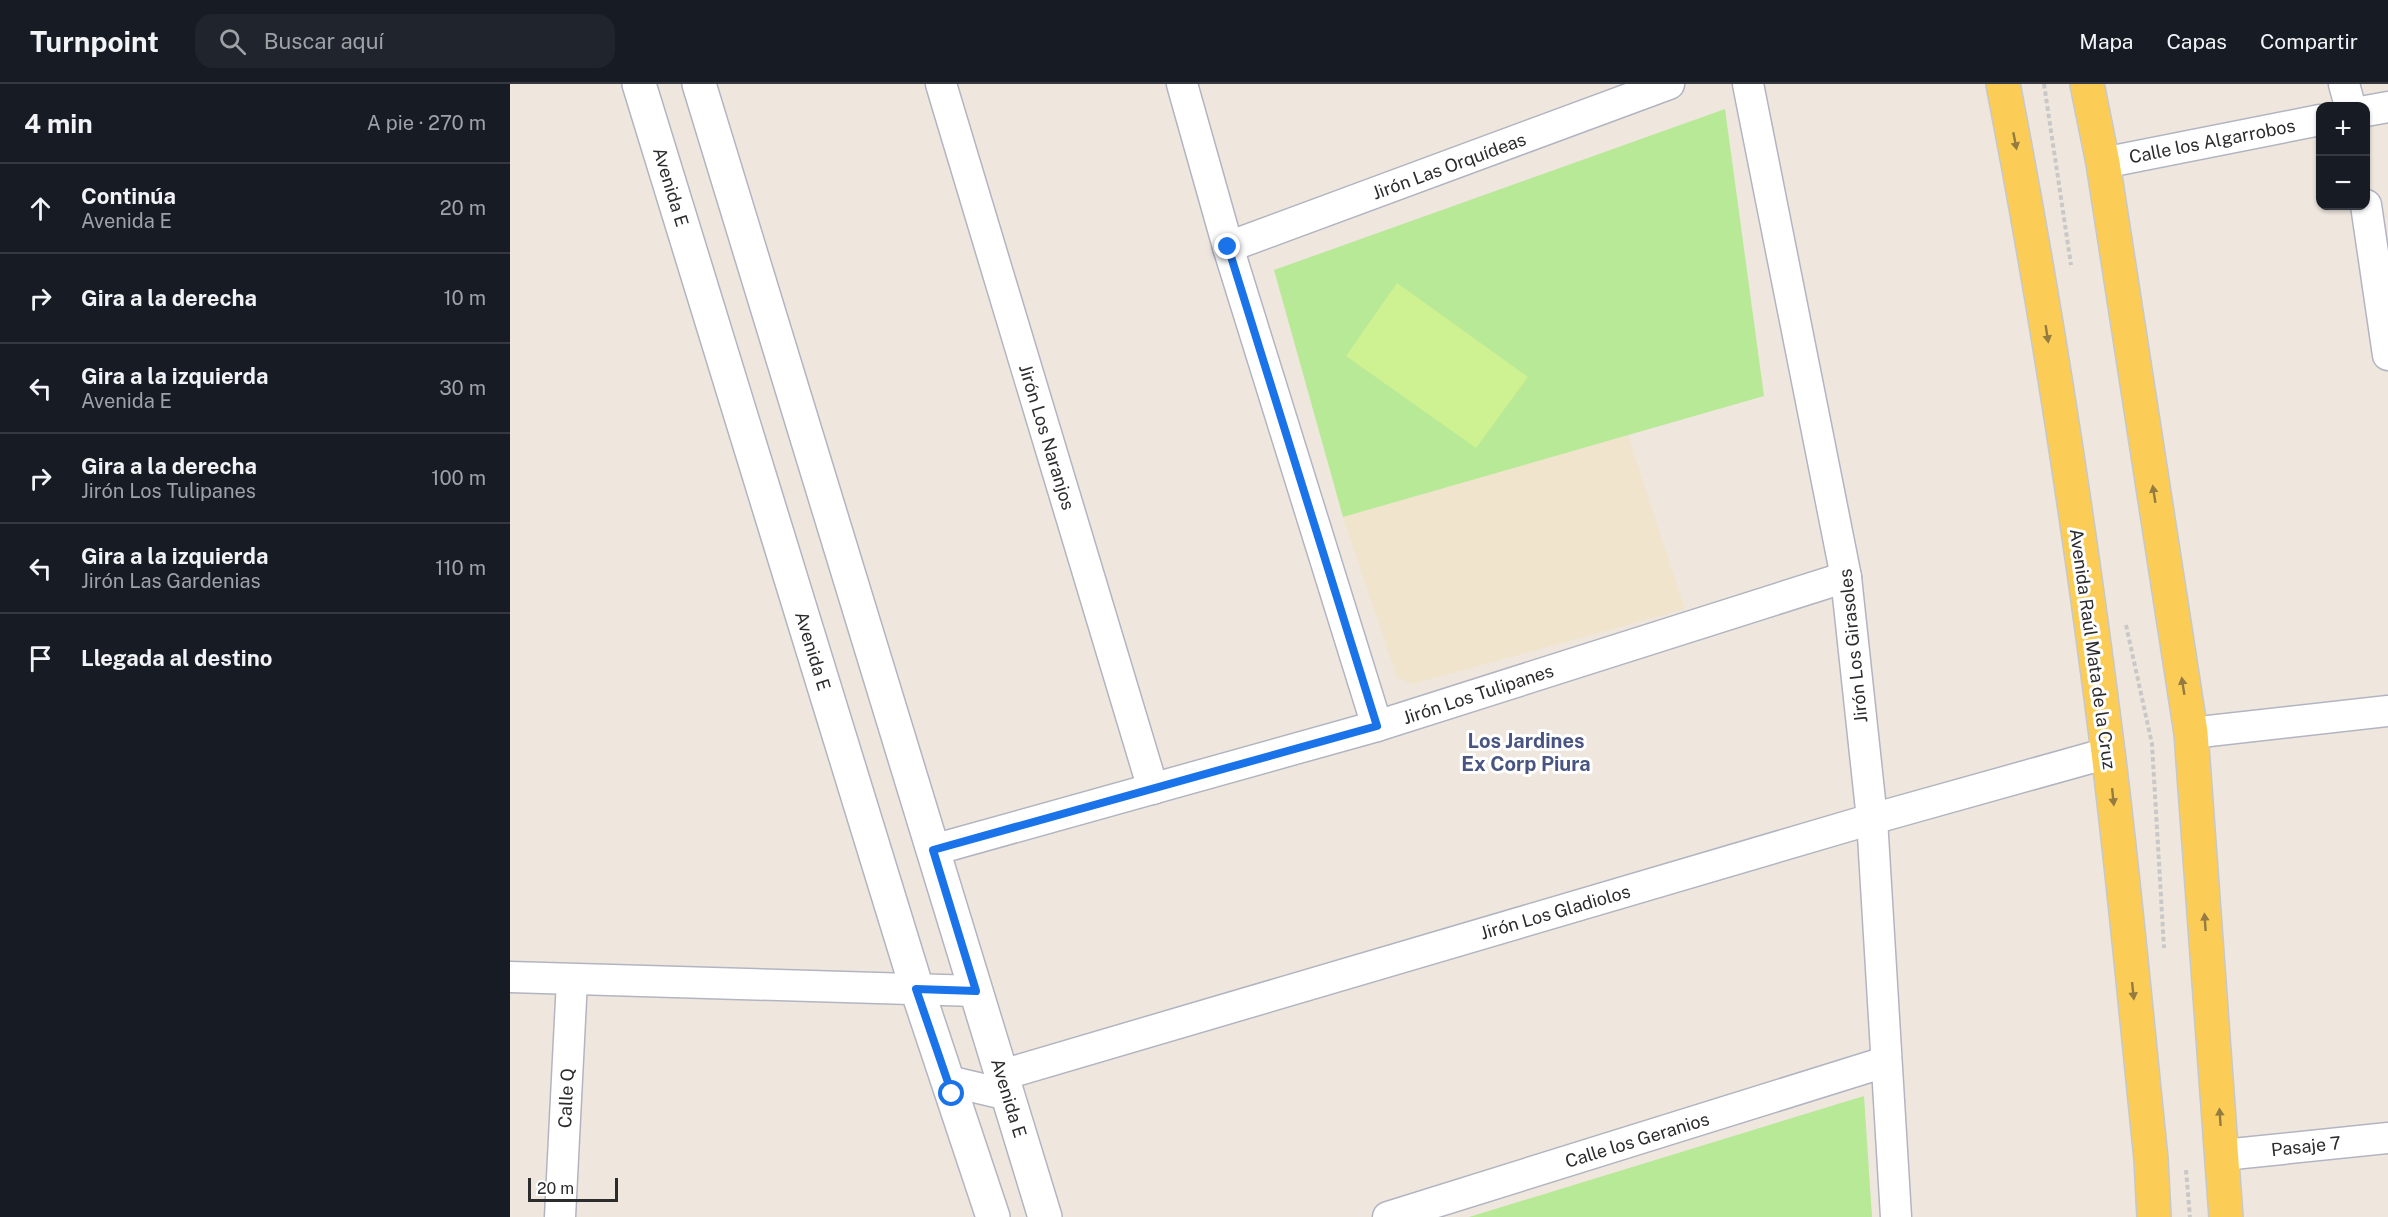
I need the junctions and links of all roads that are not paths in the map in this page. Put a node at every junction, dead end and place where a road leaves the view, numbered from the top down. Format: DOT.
graph roads {
  1 [pos="639,84"];
  2 [pos="699,84"];
  3 [pos="941,84"];
  4 [pos="1182,84"];
  5 [pos="1669,84"];
  6 [pos="1748,84"];
  7 [pos="2003,84"];
  8 [pos="2087,84"];
  9 [pos="2344,84"];
  10 [pos="2349,102"];
  11 [pos="2388,107"];
  12 [pos="2370,110"];
  13 [pos="2316,121"];
  14 [pos="2103,163"];
  15 [pos="2367,210"];
  16 [pos="1228,247"];
  17 [pos="2388,355"];
  18 [pos="1846,577"];
  19 [pos="2388,711"];
  20 [pos="1377,726"];
  21 [pos="2191,733"];
  22 [pos="2109,753"];
  23 [pos="1153,789"];
  24 [pos="1872,819"];
  25 [pos="933,850"];
  26 [pos="510,977"];
  27 [pos="572,980"];
  28 [pos="916,989"];
  29 [pos="976,991"];
  30 [pos="1885,1062"];
  31 [pos="1005,1085"];
  32 [pos="952,1094"];
  33 [pos="2388,1138"];
  34 [pos="2223,1155"];
  35 [pos="560,1217"];
  36 [pos="993,1217"];
  37 [pos="1046,1217"];
  38 [pos="1388,1217"];
  39 [pos="1896,1217"];
  40 [pos="2154,1217"];
  41 [pos="2226,1217"];
  1 -- 28 [label="street, Avenida E"];
  2 -- 25 [label="street, Avenida E"];
  3 -- 23 [label="street, Jirón Los Naranjos"];
  4 -- 16 [label="street"];
  5 -- 16 [label="street, Jirón Las Orquídeas"];
  6 -- 18 [label="street, Jirón Los Girasoles"];
  7 -- 22 [label="main road, Avenida Raúl Mata de la Cruz, one-way"];
  8 -- 14 [label="main road"];
  9 -- 10 [label="street"];
  11 -- 12 [label="street"];
  13 -- 14 [label="street, Calle los Algarrobos"];
  21 -- 14 [label="main road, one-way"];
  15 -- 17 [label="street"];
  16 -- 20 [label="street"];
  18 -- 20 [label="street, Jirón Los Tulipanes"];
  18 -- 24 [label="street, Jirón Los Girasoles"];
  19 -- 21 [label="street"];
  20 -- 23 [label="street, Jirón Los Tulipanes"];
  34 -- 21 [label="main road, one-way"];
  22 -- 24 [label="street, Jirón Los Gladiolos"];
  22 -- 40 [label="main road, Avenida Raúl Mata de la Cruz, one-way"];
  23 -- 25 [label="street, Jirón Los Tulipanes"];
  24 -- 30 [label="street, Jirón Los Girasoles"];
  24 -- 31 [label="street, Jirón Los Gladiolos"];
  25 -- 29 [label="street, Avenida E"];
  26 -- 27 [label="street"];
  27 -- 28 [label="street"];
  27 -- 35 [label="street, Calle Q"];
  28 -- 29 [label="street"];
  28 -- 32 [label="street, Avenida E"];
  29 -- 31 [label="street, Avenida E"];
  30 -- 38 [label="street, Calle los Geranios"];
  30 -- 39 [label="street, Jirón Los Girasoles"];
  31 -- 32 [label="street"];
  31 -- 37 [label="street, Avenida E"];
  32 -- 36 [label="street, Avenida E"];
  33 -- 34 [label="street, Pasaje 7"];
  34 -- 41 [label="main road"];
}
